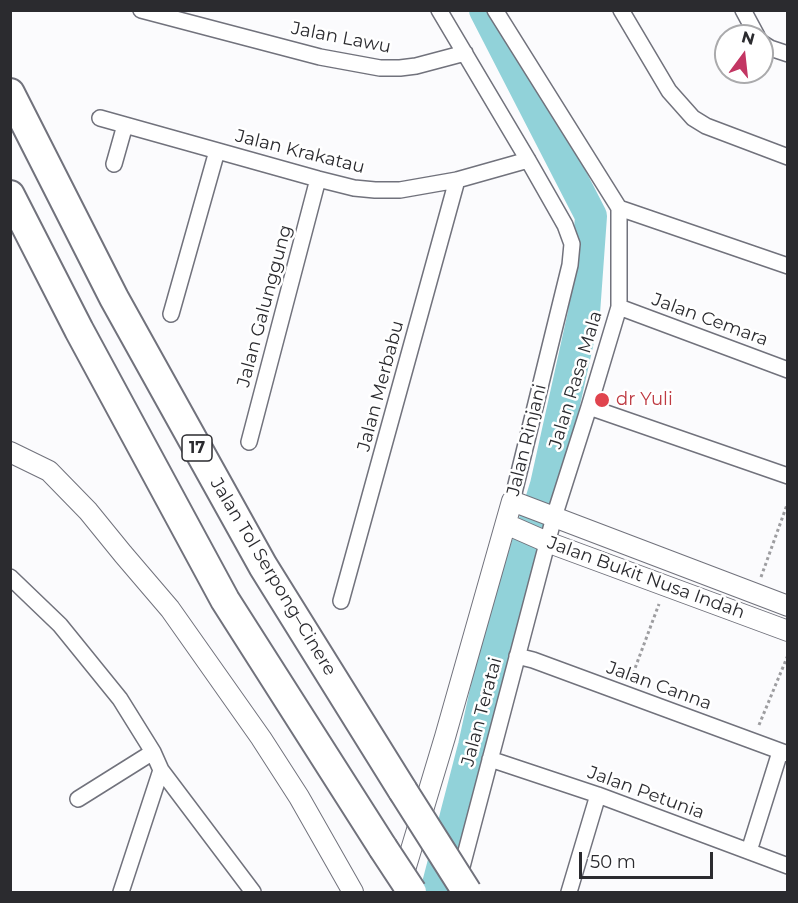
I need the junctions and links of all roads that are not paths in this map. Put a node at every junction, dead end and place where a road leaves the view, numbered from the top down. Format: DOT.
graph roads {
  1 [pos="141,10"];
  2 [pos="439,10"];
  3 [pos="495,10"];
  4 [pos="621,10"];
  5 [pos="743,10"];
  6 [pos="751,24"];
  7 [pos="465,52"];
  8 [pos="10,93"];
  9 [pos="100,118"];
  10 [pos="124,125"];
  11 [pos="218,151"];
  12 [pos="788,157"];
  13 [pos="528,160"];
  14 [pos="114,164"];
  15 [pos="318,179"];
  16 [pos="457,180"];
  17 [pos="10,195"];
  18 [pos="619,208"];
  19 [pos="788,266"];
  20 [pos="619,307"];
  21 [pos="171,314"];
  22 [pos="788,370"];
  23 [pos="589,407"];
  24 [pos="249,442"];
  25 [pos="10,452"];
  26 [pos="788,476"];
  27 [pos="513,501"];
  28 [pos="551,516"];
  29 [pos="508,525"];
  30 [pos="545,541"];
  31 [pos="10,577"];
  32 [pos="341,601"];
  33 [pos="788,606"];
  34 [pos="788,631"];
  35 [pos="517,656"];
  36 [pos="153,752"];
  37 [pos="784,753"];
  38 [pos="490,759"];
  39 [pos="161,770"];
  40 [pos="598,795"];
  41 [pos="78,799"];
  42 [pos="749,851"];
  43 [pos="788,866"];
  44 [pos="121,892"];
  45 [pos="253,892"];
  46 [pos="353,892"];
  47 [pos="398,892"];
  48 [pos="412,892"];
  49 [pos="455,892"];
  50 [pos="467,892"];
  51 [pos="568,892"];
  1 -- 7 [label="street, Jalan Lawu"];
  2 -- 7 [label="street, Jalan Rinjani"];
  3 -- 18 [label="street"];
  4 -- 12 [label="street"];
  5 -- 6 [label="street"];
  7 -- 13 [label="street, Jalan Rinjani"];
  8 -- 50 [label="highway, Jalan Tol Serpong–Cinere / 17, bridge"];
  9 -- 10 [label="street, Jalan Krakatau"];
  10 -- 11 [label="street, Jalan Krakatau"];
  10 -- 14 [label="street"];
  11 -- 15 [label="street, Jalan Krakatau"];
  11 -- 21 [label="street"];
  13 -- 16 [label="street, Jalan Krakatau"];
  13 -- 27 [label="street, Jalan Rinjani"];
  15 -- 16 [label="street, Jalan Krakatau"];
  15 -- 24 [label="street, Jalan Galunggung"];
  16 -- 32 [label="street, Jalan Merbabu"];
  17 -- 48 [label="highway, bridge"];
  18 -- 19 [label="street"];
  18 -- 20 [label="street, Jalan Rasa Mala"];
  20 -- 22 [label="street, Jalan Cemara"];
  20 -- 23 [label="street, Jalan Rasa Mala"];
  23 -- 26 [label="street"];
  23 -- 28 [label="street, Jalan Rasa Mala"];
  25 -- 46 [label="street"];
  27 -- 28 [label="street, Jalan Bukit Nusa Indah"];
  27 -- 29 [label="street, Jalan Rinjani"];
  28 -- 30 [label="street, Jalan Rasa Mala"];
  28 -- 33 [label="street, Jalan Bukit Nusa Indah"];
  29 -- 30 [label="street, Jalan Bukit Nusa Indah"];
  29 -- 47 [label="street, Jalan Rinjani"];
  30 -- 34 [label="street, Jalan Bukit Nusa Indah"];
  30 -- 35 [label="street, Jalan Teratai"];
  31 -- 36 [label="street"];
  35 -- 37 [label="street, Jalan Canna"];
  35 -- 38 [label="street, Jalan Teratai"];
  36 -- 39 [label="street"];
  36 -- 41 [label="street"];
  37 -- 42 [label="street"];
  38 -- 40 [label="street, Jalan Petunia"];
  38 -- 49 [label="street, Jalan Teratai"];
  39 -- 44 [label="street"];
  39 -- 45 [label="street"];
  40 -- 42 [label="street, Jalan Petunia"];
  40 -- 51 [label="street"];
  42 -- 43 [label="street, Jalan Petunia"];
}
